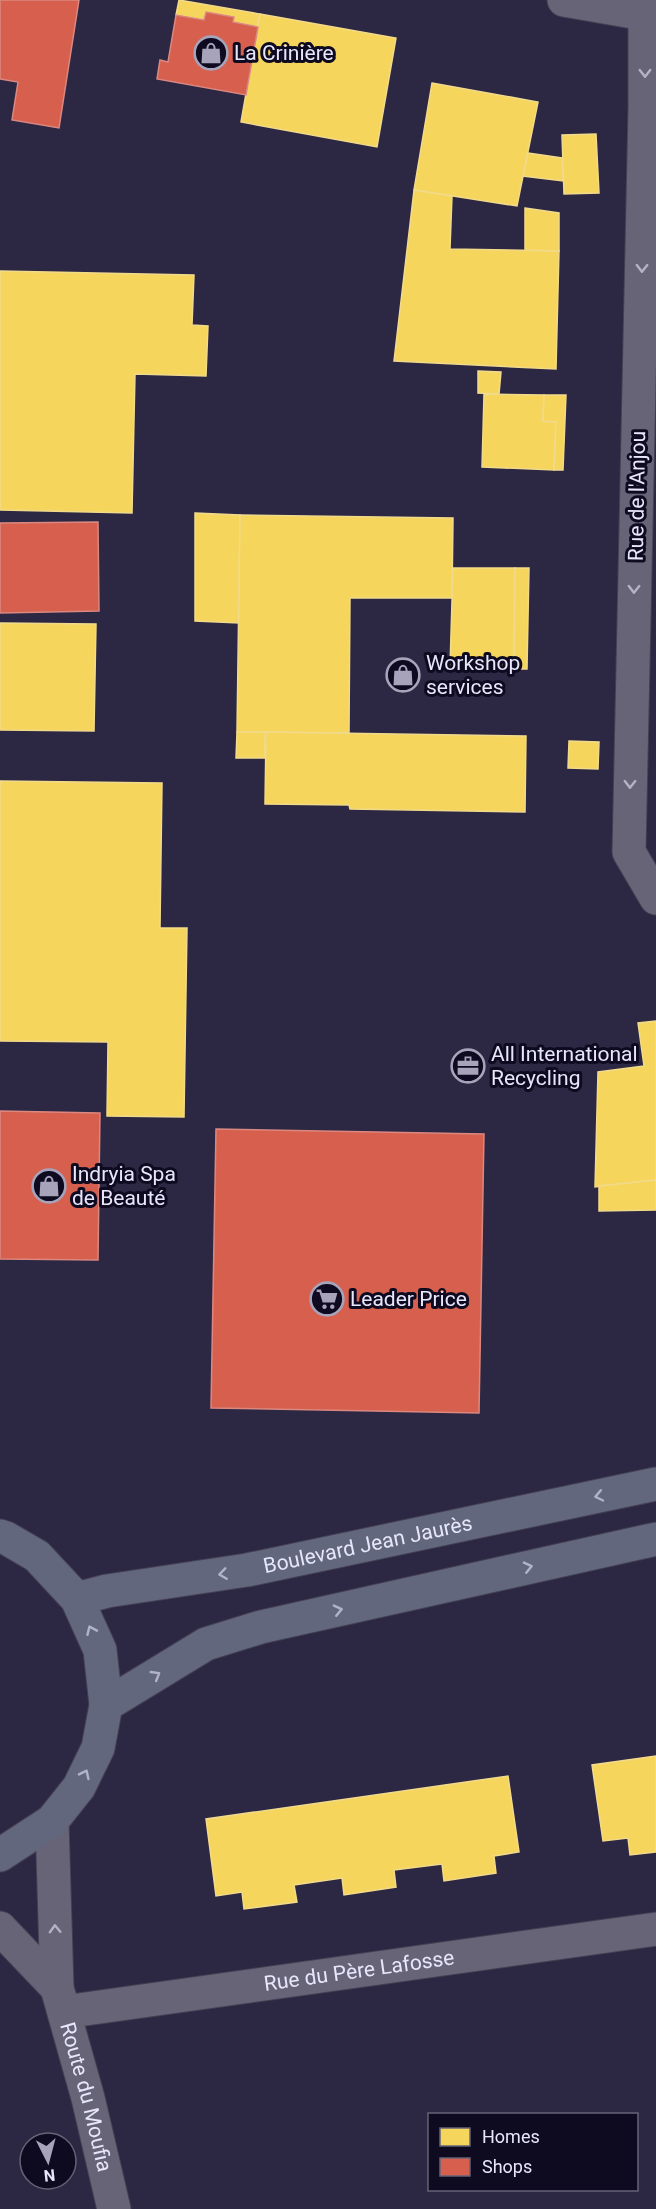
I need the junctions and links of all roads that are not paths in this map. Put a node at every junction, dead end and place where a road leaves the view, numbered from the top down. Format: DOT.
graph roads {
  1 [pos="564,0"];
  2 [pos="651,15"];
  3 [pos="656,898"];
  4 [pos="656,1484"];
  5 [pos="2,1535"];
  6 [pos="656,1539"];
  7 [pos="77,1599"];
  8 [pos="106,1705"];
  9 [pos="52,1821"];
  10 [pos="0,1855"];
  11 [pos="0,1928"];
  12 [pos="656,1929"];
  13 [pos="61,2000"];
  14 [pos="114,2209"];
  1 -- 2 [label="street"];
  2 -- 3 [label="street, Rue de l'Anjou, one-way"];
  4 -- 7 [label="main road, Boulevard Jean Jaurès, one-way"];
  5 -- 7 [label="main road"];
  8 -- 6 [label="main road, one-way"];
  8 -- 7 [label="main road, one-way"];
  9 -- 8 [label="main road, one-way"];
  9 -- 10 [label="main road"];
  13 -- 9 [label="street, Route du Moufia, one-way"];
  11 -- 13 [label="street, Route du Moufia"];
  12 -- 13 [label="street, Rue du Père Lafosse"];
  13 -- 14 [label="street, Route du Moufia"];
}
